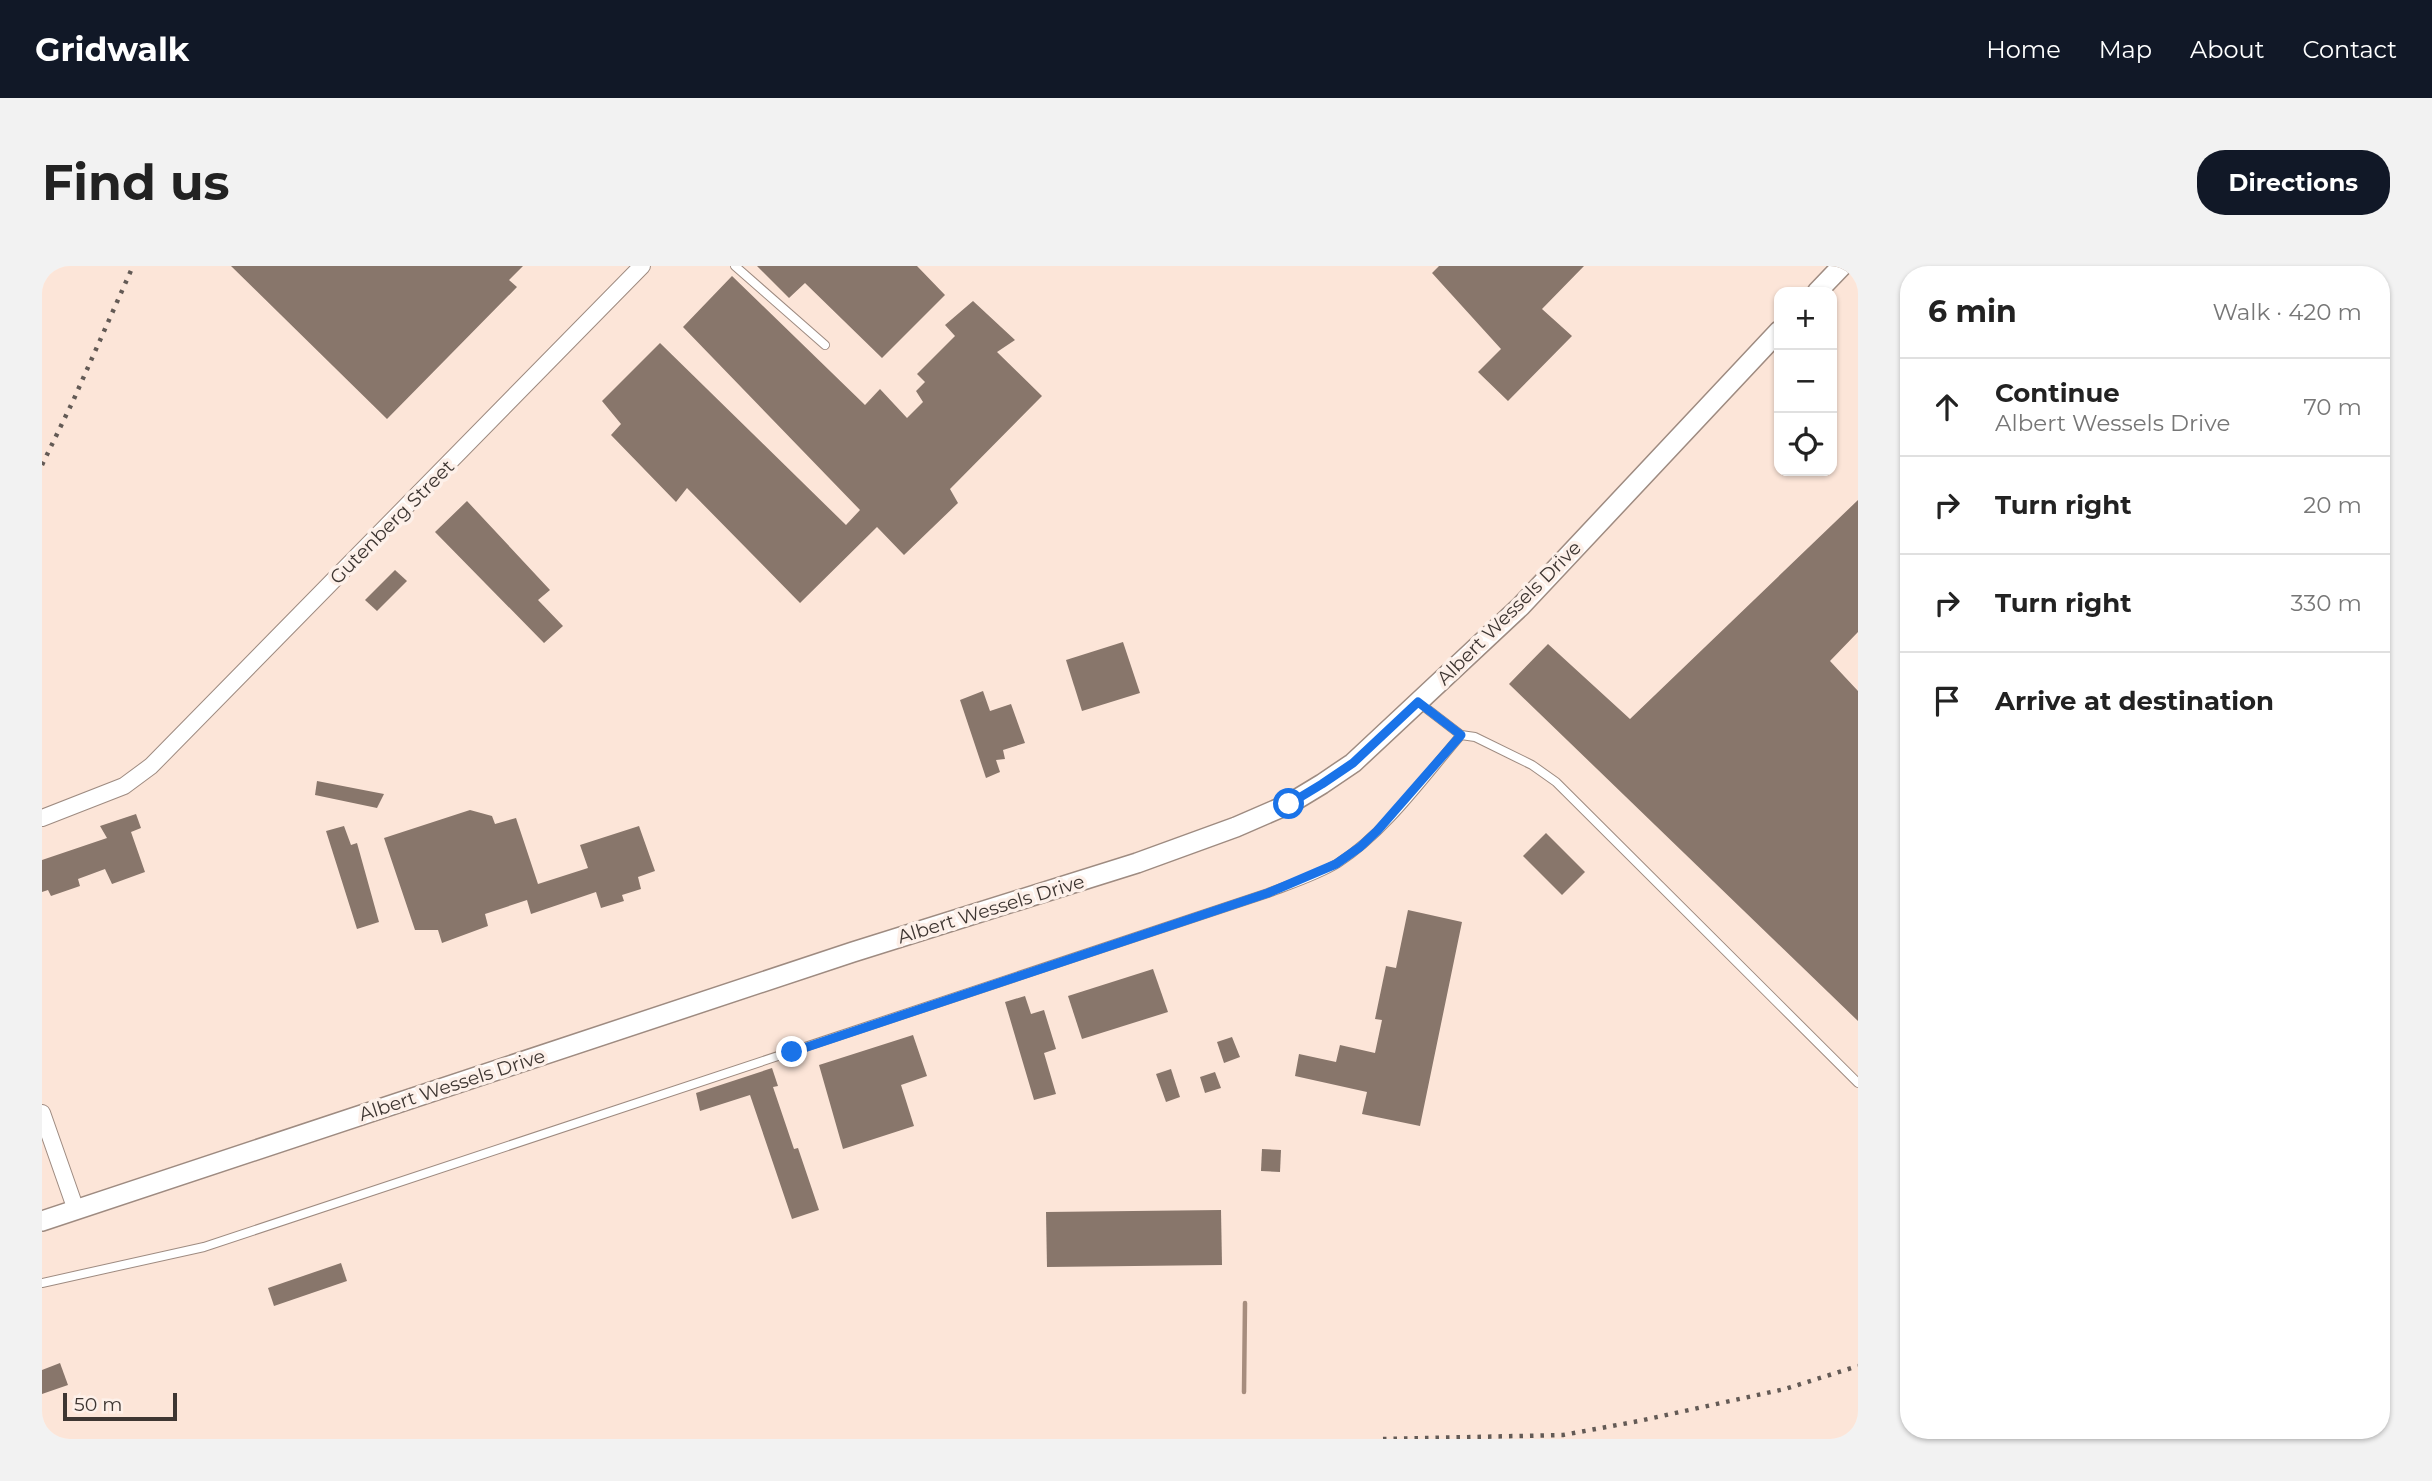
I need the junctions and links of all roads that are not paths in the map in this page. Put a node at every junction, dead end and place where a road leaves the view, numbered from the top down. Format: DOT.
graph roads {
  1 [pos="642,266"];
  2 [pos="735,266"];
  3 [pos="1842,266"];
  4 [pos="1822,287"];
  5 [pos="1774,336"];
  6 [pos="825,345"];
  7 [pos="1418,702"];
  8 [pos="1461,735"];
  9 [pos="42,818"];
  10 [pos="1858,1083"];
  11 [pos="42,1113"];
  12 [pos="76,1210"];
  13 [pos="42,1221"];
  14 [pos="42,1283"];
  1 -- 9 [label="street, Gutenberg Street"];
  2 -- 6 [label="lane"];
  3 -- 4 [label="street"];
  5 -- 7 [label="street, Albert Wessels Drive"];
  7 -- 8 [label="lane"];
  7 -- 12 [label="street, Albert Wessels Drive"];
  8 -- 10 [label="lane"];
  8 -- 14 [label="lane"];
  11 -- 12 [label="street"];
  12 -- 13 [label="street, Albert Wessels Drive"];
}
